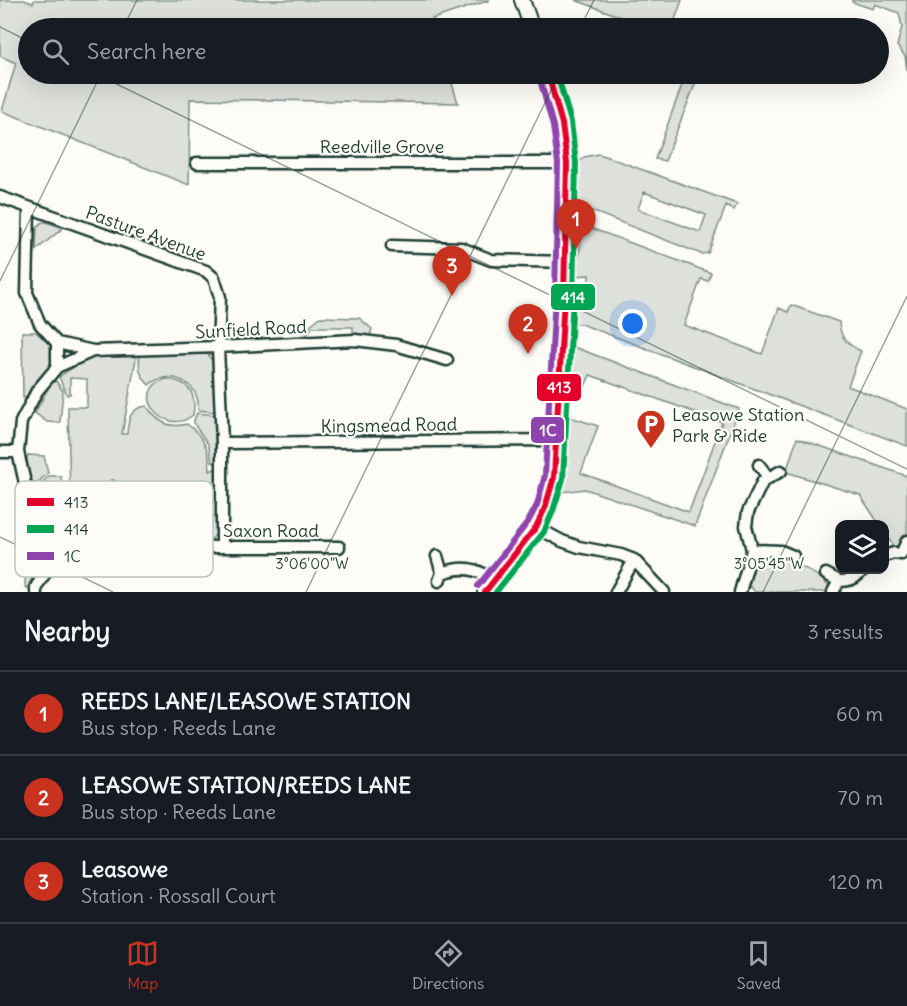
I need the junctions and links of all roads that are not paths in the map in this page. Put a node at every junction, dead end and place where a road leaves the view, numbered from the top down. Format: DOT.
graph roads {
  1 [pos="522,0"];
  2 [pos="528,18"];
  3 [pos="551,84"];
  4 [pos="197,163"];
  5 [pos="567,163"];
  6 [pos="0,197"];
  7 [pos="29,208"];
  8 [pos="392,246"];
  9 [pos="565,262"];
  10 [pos="57,343"];
  11 [pos="218,347"];
  12 [pos="93,351"];
  13 [pos="447,360"];
  14 [pos="57,367"];
  15 [pos="556,440"];
  16 [pos="222,443"];
  17 [pos="0,452"];
  18 [pos="18,453"];
  19 [pos="759,465"];
  20 [pos="781,471"];
  21 [pos="768,477"];
  22 [pos="25,481"];
  23 [pos="536,526"];
  24 [pos="907,541"];
  25 [pos="213,546"];
  26 [pos="222,546"];
  27 [pos="339,547"];
  28 [pos="752,550"];
  29 [pos="889,555"];
  30 [pos="437,556"];
  31 [pos="793,556"];
  32 [pos="904,556"];
  33 [pos="634,560"];
  34 [pos="826,574"];
  35 [pos="858,574"];
  36 [pos="43,577"];
  37 [pos="839,581"];
  38 [pos="489,586"];
  39 [pos="36,592"];
  40 [pos="616,592"];
  41 [pos="664,592"];
  42 [pos="740,592"];
  43 [pos="833,592"];
  1 -- 2 [label="street"];
  3 -- 5 [label="street"];
  4 -- 5 [label="street, Reedville Grove"];
  5 -- 9 [label="street"];
  6 -- 7 [label="street, Pasture Avenue"];
  7 -- 10 [label="street"];
  7 -- 11 [label="street, Pasture Avenue"];
  8 -- 9 [label="street"];
  9 -- 15 [label="street"];
  10 -- 12 [label="street"];
  10 -- 14 [label="street"];
  11 -- 12 [label="street, Sunfield Road"];
  11 -- 13 [label="street, Sunfield Road"];
  11 -- 16 [label="street, Pasture Avenue"];
  12 -- 14 [label="street, Sunfield Road"];
  14 -- 18 [label="street"];
  15 -- 16 [label="street, Kingsmead Road"];
  15 -- 23 [label="street"];
  16 -- 26 [label="street, Pasture Avenue"];
  17 -- 18 [label="street"];
  18 -- 22 [label="street"];
  19 -- 21 [label="street"];
  20 -- 21 [label="street"];
  21 -- 28 [label="street"];
  23 -- 33 [label="street"];
  23 -- 38 [label="street"];
  24 -- 32 [label="street"];
  25 -- 26 [label="street, Saxon Road"];
  26 -- 27 [label="street, Saxon Road"];
  28 -- 31 [label="street"];
  28 -- 42 [label="street"];
  29 -- 32 [label="street"];
  30 -- 38 [label="street"];
  33 -- 40 [label="street"];
  33 -- 41 [label="street"];
  34 -- 37 [label="street"];
  35 -- 37 [label="street"];
  36 -- 39 [label="street"];
  37 -- 43 [label="street"];
}
